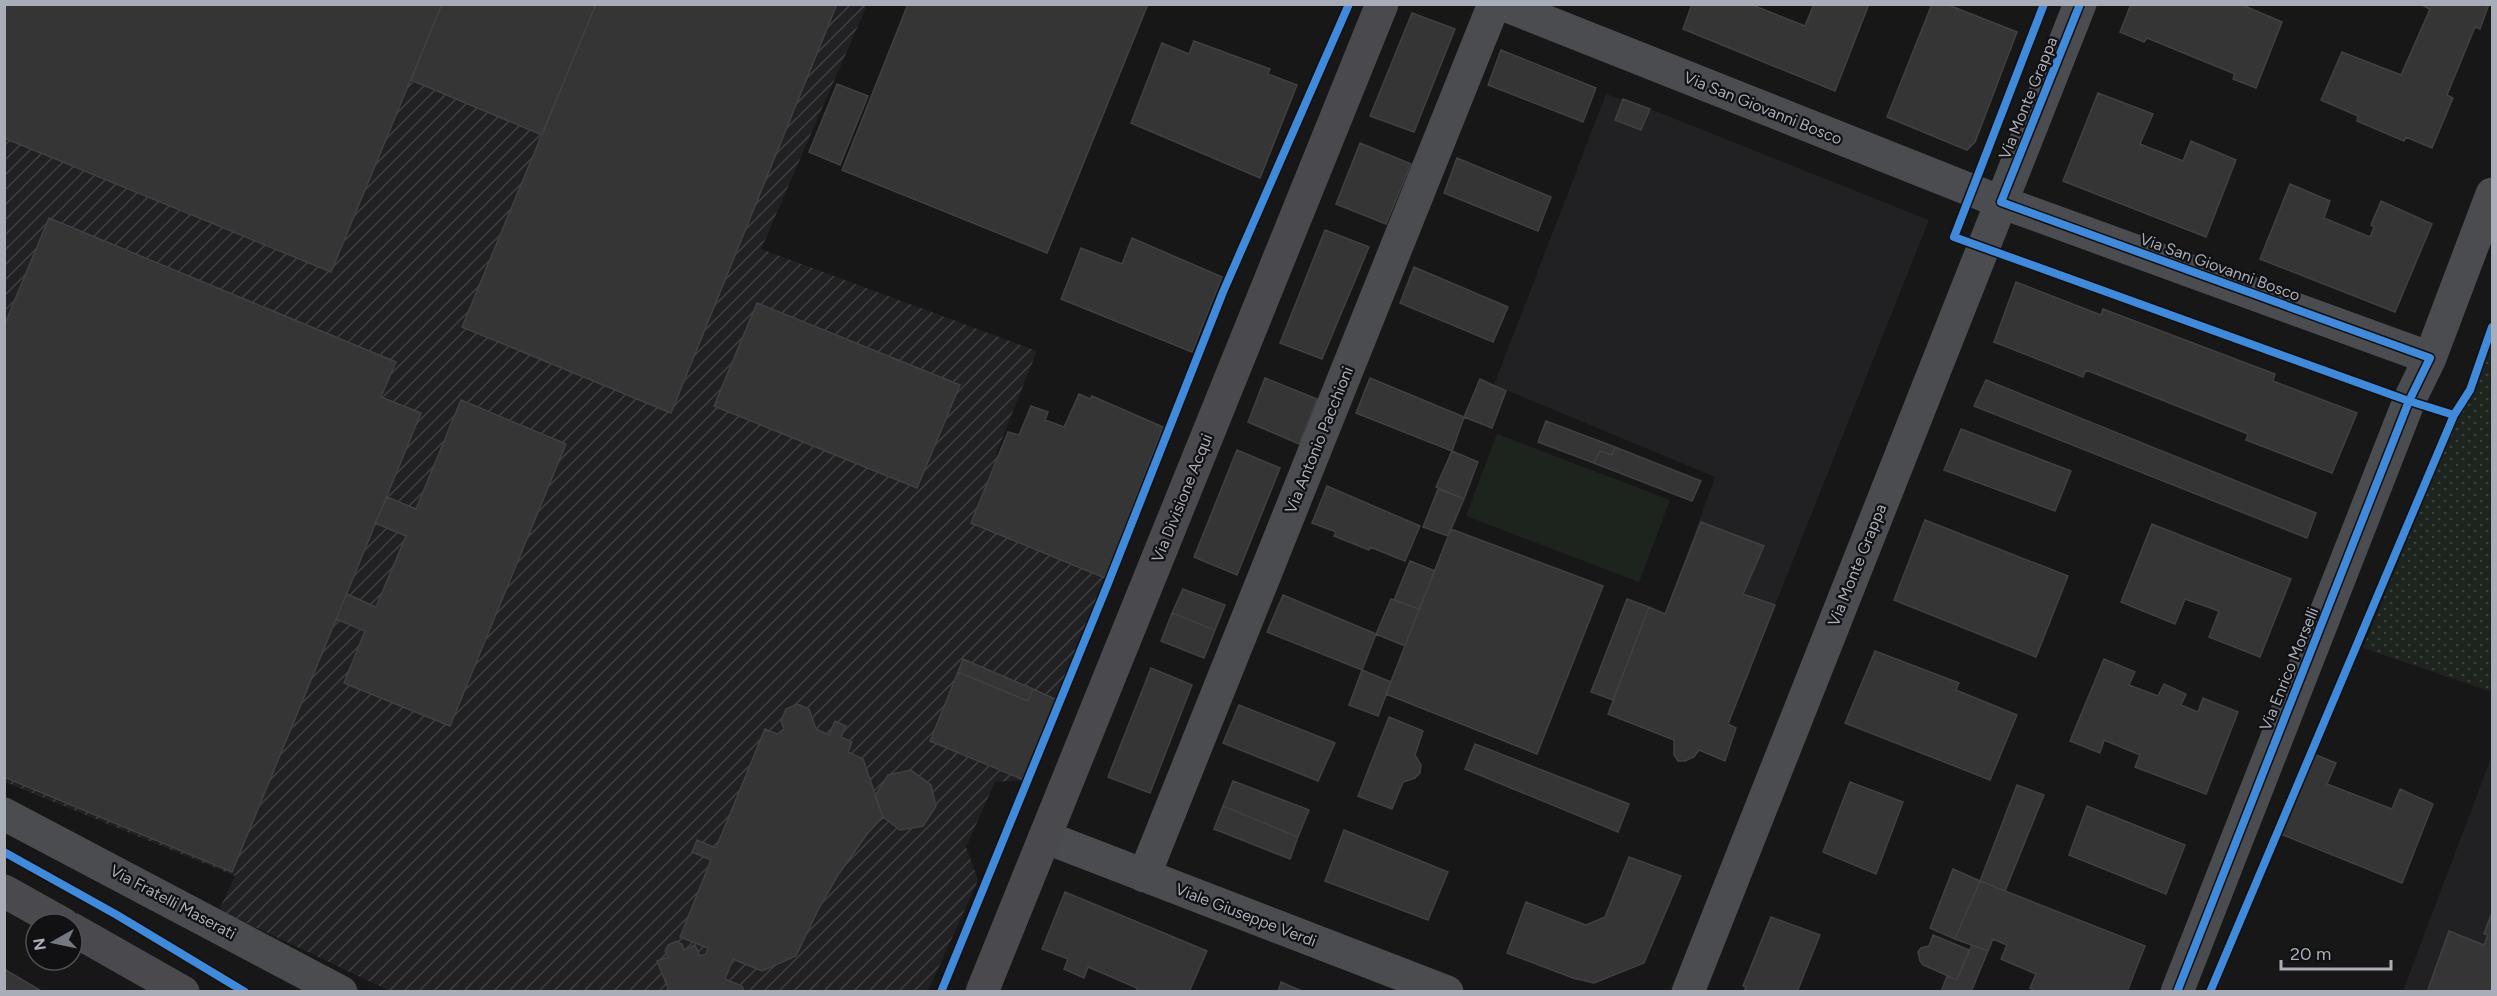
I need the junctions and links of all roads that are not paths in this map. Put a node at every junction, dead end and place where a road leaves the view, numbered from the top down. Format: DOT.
graph roads {
  1 [pos="1382,4"];
  2 [pos="1494,4"];
  3 [pos="1502,4"];
  4 [pos="2080,4"];
  5 [pos="2493,194"];
  6 [pos="2001,202"];
  7 [pos="2430,358"];
  8 [pos="4,814"];
  9 [pos="1045,837"];
  10 [pos="1144,876"];
  11 [pos="4,891"];
  12 [pos="42,912"];
  13 [pos="84,936"];
  14 [pos="183,992"];
  15 [pos="341,992"];
  16 [pos="982,992"];
  17 [pos="1447,992"];
  18 [pos="1688,992"];
  19 [pos="2176,992"];
  1 -- 9 [label="main road, Via Divisione Acqui"];
  2 -- 10 [label="street, Via Antonio Pacchioni"];
  3 -- 6 [label="street, Via San Giovanni Bosco"];
  4 -- 6 [label="street, Via Monte Grappa"];
  5 -- 7 [label="street, Via Enrico Morselli"];
  6 -- 7 [label="street, Via San Giovanni Bosco"];
  6 -- 18 [label="street, Via Monte Grappa"];
  7 -- 19 [label="street, Via Enrico Morselli"];
  8 -- 15 [label="street, Via Fratelli Maserati"];
  9 -- 10 [label="street, Viale Giuseppe Verdi"];
  9 -- 16 [label="main road, Via Divisione Acqui"];
  10 -- 17 [label="street, Viale Giuseppe Verdi"];
  11 -- 12 [label="main road"];
  13 -- 14 [label="main road"];
}
